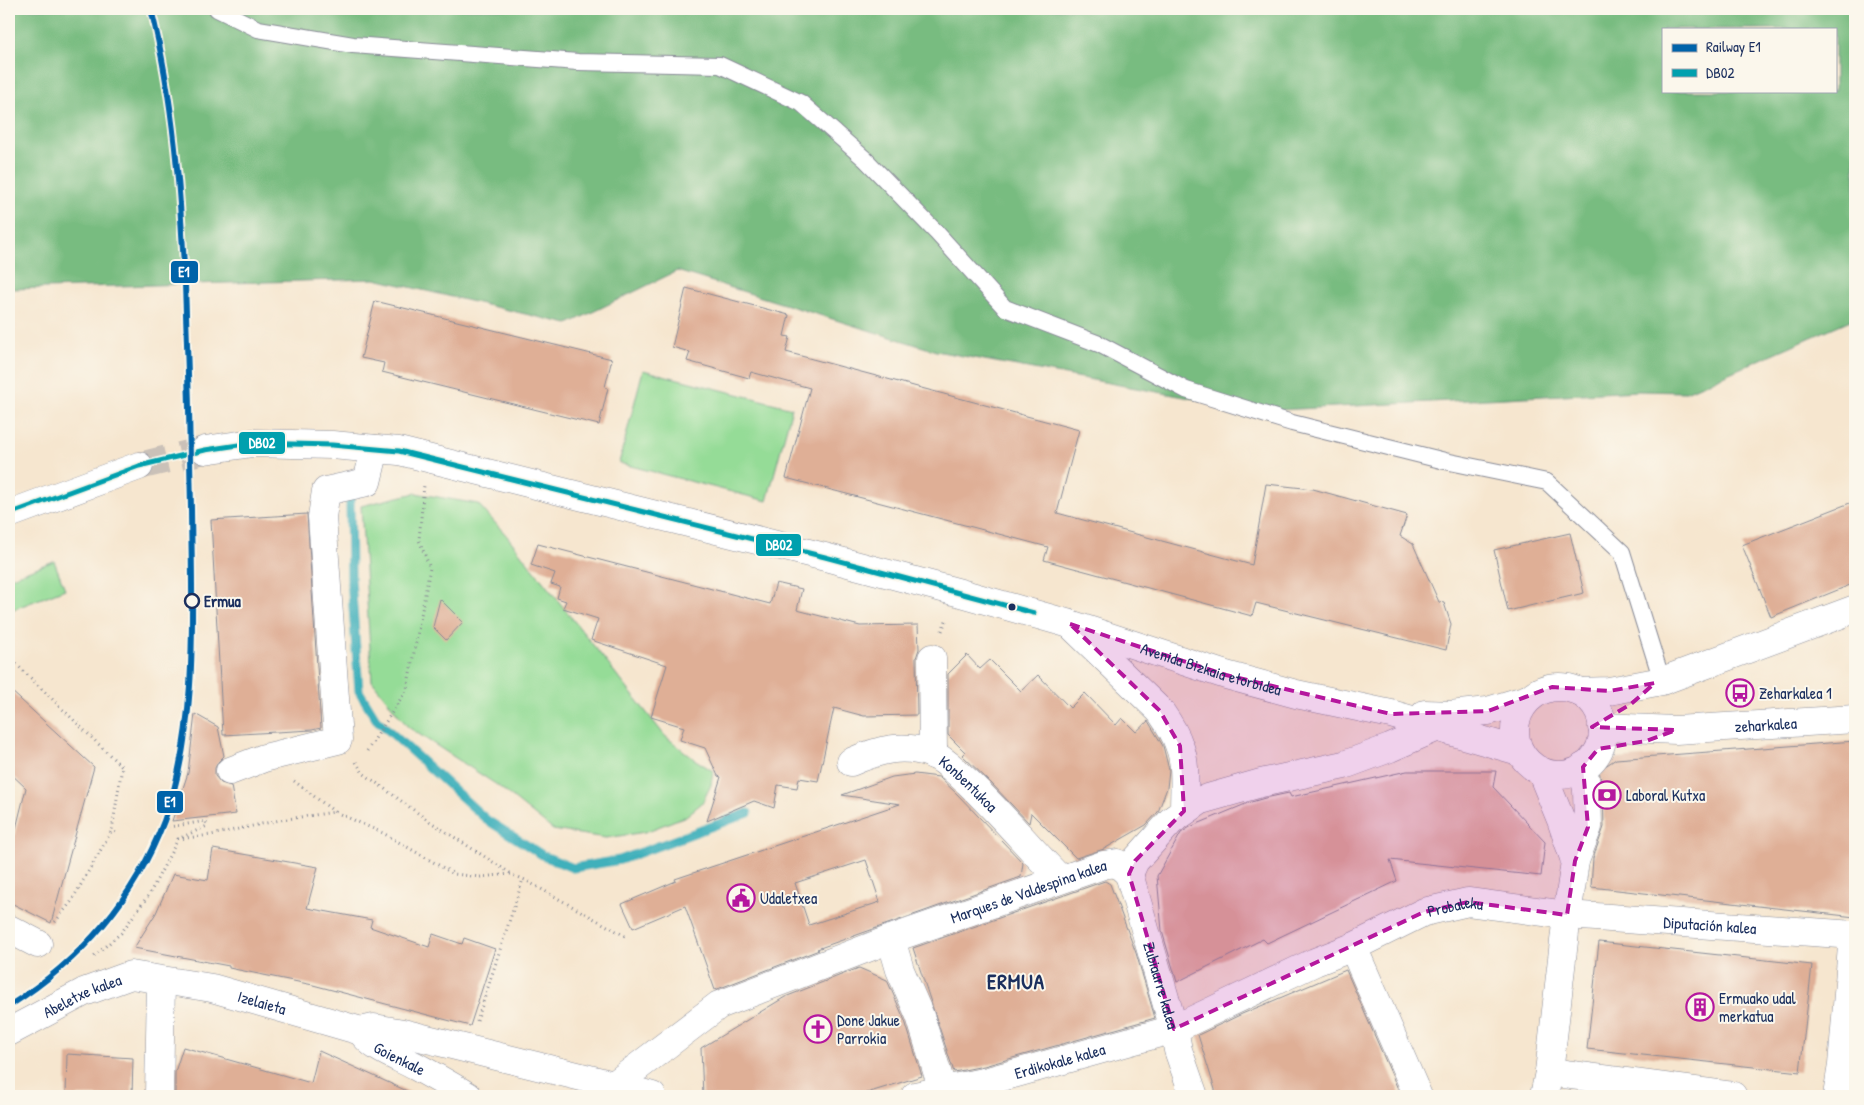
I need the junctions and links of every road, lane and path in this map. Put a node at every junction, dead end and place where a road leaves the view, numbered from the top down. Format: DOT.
graph roads {
  1 [pos="217,9"];
  2 [pos="375,449"];
  3 [pos="205,450"];
  4 [pos="426,458"];
  5 [pos="139,466"];
  6 [pos="9,514"];
  7 [pos="1855,609"];
  8 [pos="1070,624"];
  9 [pos="9,657"];
  10 [pos="932,658"];
  11 [pos="1658,682"];
  12 [pos="1579,692"];
  13 [pos="1528,699"];
  14 [pos="1391,714"];
  15 [pos="1855,719"];
  16 [pos="1438,727"];
  17 [pos="338,740"];
  18 [pos="1596,741"];
  19 [pos="372,742"];
  20 [pos="1520,751"];
  21 [pos="933,755"];
  22 [pos="264,758"];
  23 [pos="851,762"];
  24 [pos="230,770"];
  25 [pos="1540,771"];
  26 [pos="1184,811"];
  27 [pos="335,812"];
  28 [pos="169,827"];
  29 [pos="112,830"];
  30 [pos="118,834"];
  31 [pos="178,839"];
  32 [pos="1576,861"];
  33 [pos="511,874"];
  34 [pos="1129,874"];
  35 [pos="523,879"];
  36 [pos="1060,879"];
  37 [pos="1567,915"];
  38 [pos="9,930"];
  39 [pos="1854,935"];
  40 [pos="627,937"];
  41 [pos="891,939"];
  42 [pos="38,944"];
  43 [pos="1353,946"];
  44 [pos="160,981"];
  45 [pos="84,992"];
  46 [pos="1174,1029"];
  47 [pos="361,1031"];
  48 [pos="9,1032"];
  49 [pos="468,1049"];
  50 [pos="1546,1084"];
  51 [pos="614,1085"];
  52 [pos="978,1090"];
  53 [pos="943,1091"];
  54 [pos="159,1096"];
  55 [pos="468,1096"];
  56 [pos="652,1096"];
  57 [pos="915,1096"];
  58 [pos="1194,1096"];
  59 [pos="1418,1096"];
  60 [pos="1733,1096"];
  61 [pos="1836,1096"];
  1 -- 11 [label="lane"];
  2 -- 3 [label="street, Avenida Bizkaia etorbidea"];
  2 -- 4 [label="street, Avenida Bizkaia etorbidea"];
  2 -- 17 [label="street"];
  4 -- 8 [label="street, Avenida Bizkaia etorbidea"];
  4 -- 19 [label="path"];
  5 -- 6 [label="street"];
  7 -- 11 [label="street"];
  8 -- 14 [label="street, Avenida Bizkaia etorbidea"];
  8 -- 26 [label="street"];
  9 -- 29 [label="path"];
  10 -- 21 [label="street"];
  11 -- 12 [label="street"];
  11 -- 18 [label="street"];
  12 -- 13 [label="street"];
  12 -- 18 [label="street"];
  13 -- 14 [label="street"];
  13 -- 20 [label="street"];
  14 -- 16 [label="street"];
  15 -- 18 [label="street, zeharkalea"];
  16 -- 20 [label="street"];
  16 -- 26 [label="street, Marques de Valdespina kalea"];
  17 -- 22 [label="street"];
  17 -- 33 [label="path"];
  18 -- 25 [label="street"];
  18 -- 32 [label="street"];
  20 -- 25 [label="street"];
  21 -- 23 [label="street, Konbentukoa"];
  21 -- 36 [label="street, Konbentukoa"];
  22 -- 24 [label="street"];
  22 -- 27 [label="path"];
  25 -- 32 [label="street"];
  26 -- 34 [label="street, Marques de Valdespina kalea"];
  27 -- 31 [label="path"];
  27 -- 33 [label="path"];
  28 -- 31 [label="path"];
  29 -- 30 [label="path"];
  29 -- 42 [label="path"];
  31 -- 45 [label="path"];
  32 -- 37 [label="street"];
  33 -- 35 [label="path"];
  34 -- 36 [label="street, Marques de Valdespina kalea"];
  34 -- 46 [label="street, Zubiaurre kalea"];
  35 -- 40 [label="path"];
  35 -- 49 [label="path"];
  36 -- 41 [label="street, Marques de Valdespina kalea"];
  37 -- 39 [label="street, Diputación kalea"];
  37 -- 43 [label="street, Probaleku"];
  37 -- 50 [label="street"];
  38 -- 42 [label="street"];
  39 -- 61 [label="street"];
  41 -- 51 [label="street, Marques de Valdespina kalea"];
  41 -- 53 [label="street"];
  43 -- 46 [label="street, Probaleku"];
  43 -- 59 [label="street"];
  44 -- 45 [label="street, Abeletxe kalea"];
  44 -- 47 [label="street, Izelaieta"];
  44 -- 54 [label="street"];
  45 -- 48 [label="street, Abeletxe kalea"];
  46 -- 52 [label="street, Erdikokale kalea"];
  46 -- 58 [label="street, Zubiaurre kalea"];
  47 -- 49 [label="street"];
  47 -- 55 [label="street, Goienkale"];
  49 -- 51 [label="street"];
  50 -- 60 [label="street"];
  51 -- 56 [label="street"];
  52 -- 53 [label="street, Erdikokale kalea"];
  53 -- 57 [label="street, Erdikokale kalea"];
}
